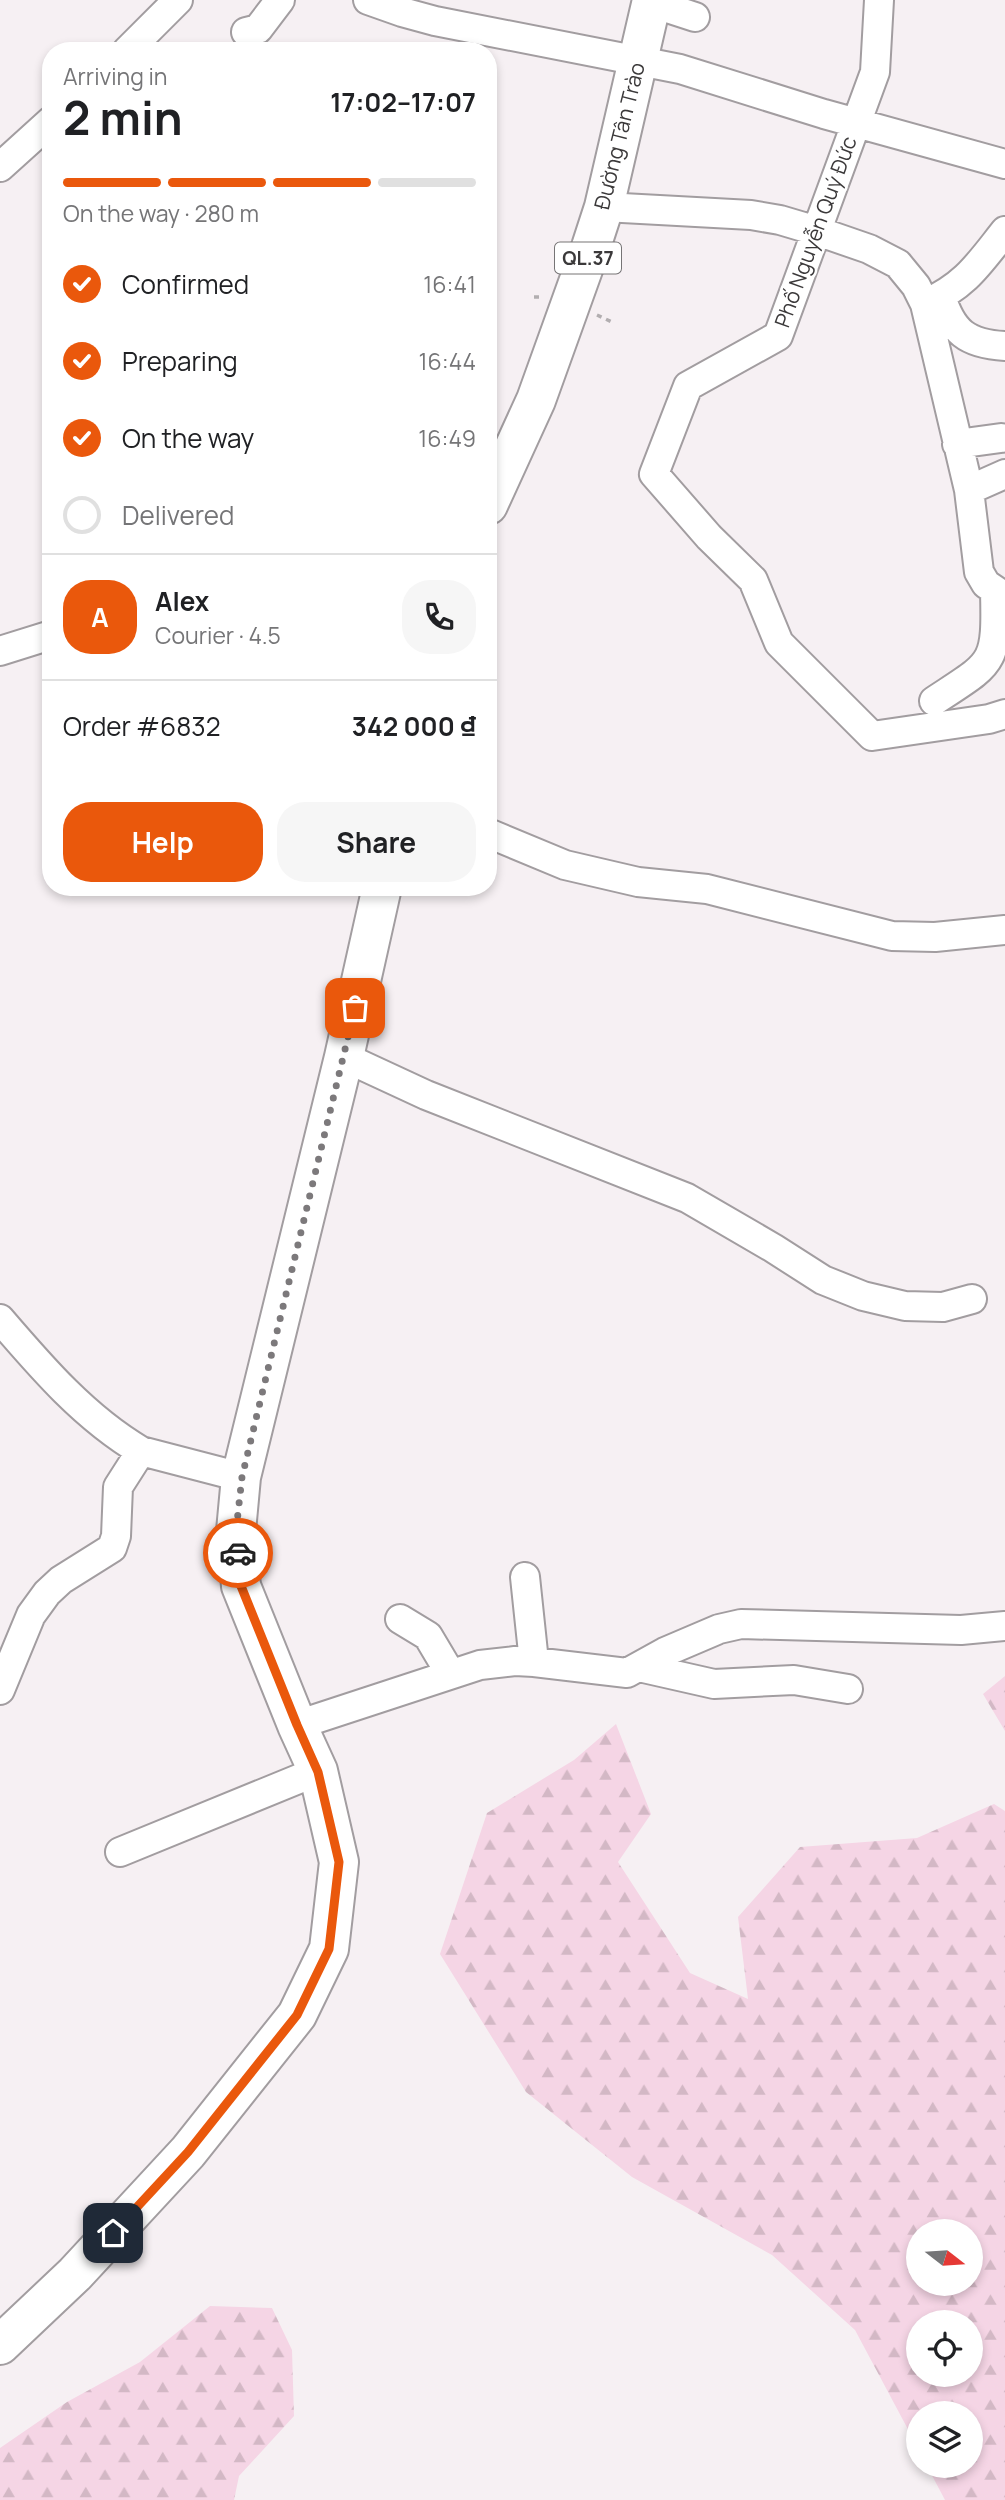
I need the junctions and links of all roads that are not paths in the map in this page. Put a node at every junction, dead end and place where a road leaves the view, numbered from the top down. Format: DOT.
graph roads {
  1 [pos="178,0"];
  2 [pos="280,0"];
  3 [pos="368,0"];
  4 [pos="879,0"];
  5 [pos="652,1"];
  6 [pos="695,16"];
  7 [pos="246,32"];
  8 [pos="136,42"];
  9 [pos="639,61"];
  10 [pos="856,123"];
  11 [pos="42,129"];
  12 [pos="1005,164"];
  13 [pos="0,167"];
  14 [pos="604,207"];
  15 [pos="817,231"];
  16 [pos="1005,231"];
  17 [pos="933,300"];
  18 [pos="1005,346"];
  19 [pos="1001,438"];
  20 [pos="957,444"];
  21 [pos="1005,474"];
  22 [pos="497,482"];
  23 [pos="969,490"];
  24 [pos="1000,595"];
  25 [pos="42,638"];
  26 [pos="0,651"];
  27 [pos="934,701"];
  28 [pos="1005,714"];
  29 [pos="497,837"];
  30 [pos="380,896"];
  31 [pos="1005,930"];
  32 [pos="344,1057"];
  33 [pos="972,1299"];
  34 [pos="0,1319"];
  35 [pos="141,1451"];
  36 [pos="242,1477"];
  37 [pos="525,1577"];
  38 [pos="400,1619"];
  39 [pos="1005,1626"];
  40 [pos="534,1662"];
  41 [pos="639,1668"];
  42 [pos="450,1673"];
  43 [pos="848,1689"];
  44 [pos="0,1690"];
  45 [pos="297,1725"];
  46 [pos="318,1772"];
  47 [pos="120,1852"];
  48 [pos="0,2345"];
  1 -- 8 [label="street"];
  2 -- 7 [label="street"];
  3 -- 9 [label="street"];
  4 -- 10 [label="street, Phố Nguyễn Quý Đức"];
  5 -- 6 [label="street"];
  5 -- 9 [label="highway, Đường Tân Trào / QL.37"];
  9 -- 10 [label="street"];
  9 -- 14 [label="highway, Đường Tân Trào / QL.37"];
  10 -- 12 [label="street"];
  10 -- 15 [label="street, Phố Nguyễn Quý Đức"];
  11 -- 13 [label="street"];
  14 -- 15 [label="street"];
  14 -- 22 [label="highway, Đường Tân Trào / QL.37"];
  15 -- 17 [label="street"];
  15 -- 28 [label="street, Phố Nguyễn Quý Đức"];
  16 -- 17 [label="street"];
  17 -- 18 [label="street"];
  17 -- 20 [label="street"];
  19 -- 20 [label="street"];
  20 -- 23 [label="street"];
  21 -- 23 [label="street"];
  23 -- 24 [label="street"];
  24 -- 27 [label="street"];
  25 -- 26 [label="street"];
  29 -- 31 [label="street"];
  30 -- 32 [label="highway"];
  32 -- 33 [label="street"];
  32 -- 36 [label="highway"];
  34 -- 35 [label="street"];
  35 -- 36 [label="street"];
  35 -- 44 [label="street"];
  36 -- 45 [label="highway"];
  37 -- 40 [label="street"];
  38 -- 42 [label="street"];
  39 -- 41 [label="street"];
  40 -- 41 [label="street"];
  40 -- 42 [label="street"];
  41 -- 43 [label="street"];
  42 -- 45 [label="street"];
  45 -- 46 [label="highway"];
  46 -- 47 [label="street"];
  46 -- 48 [label="highway"];
}
